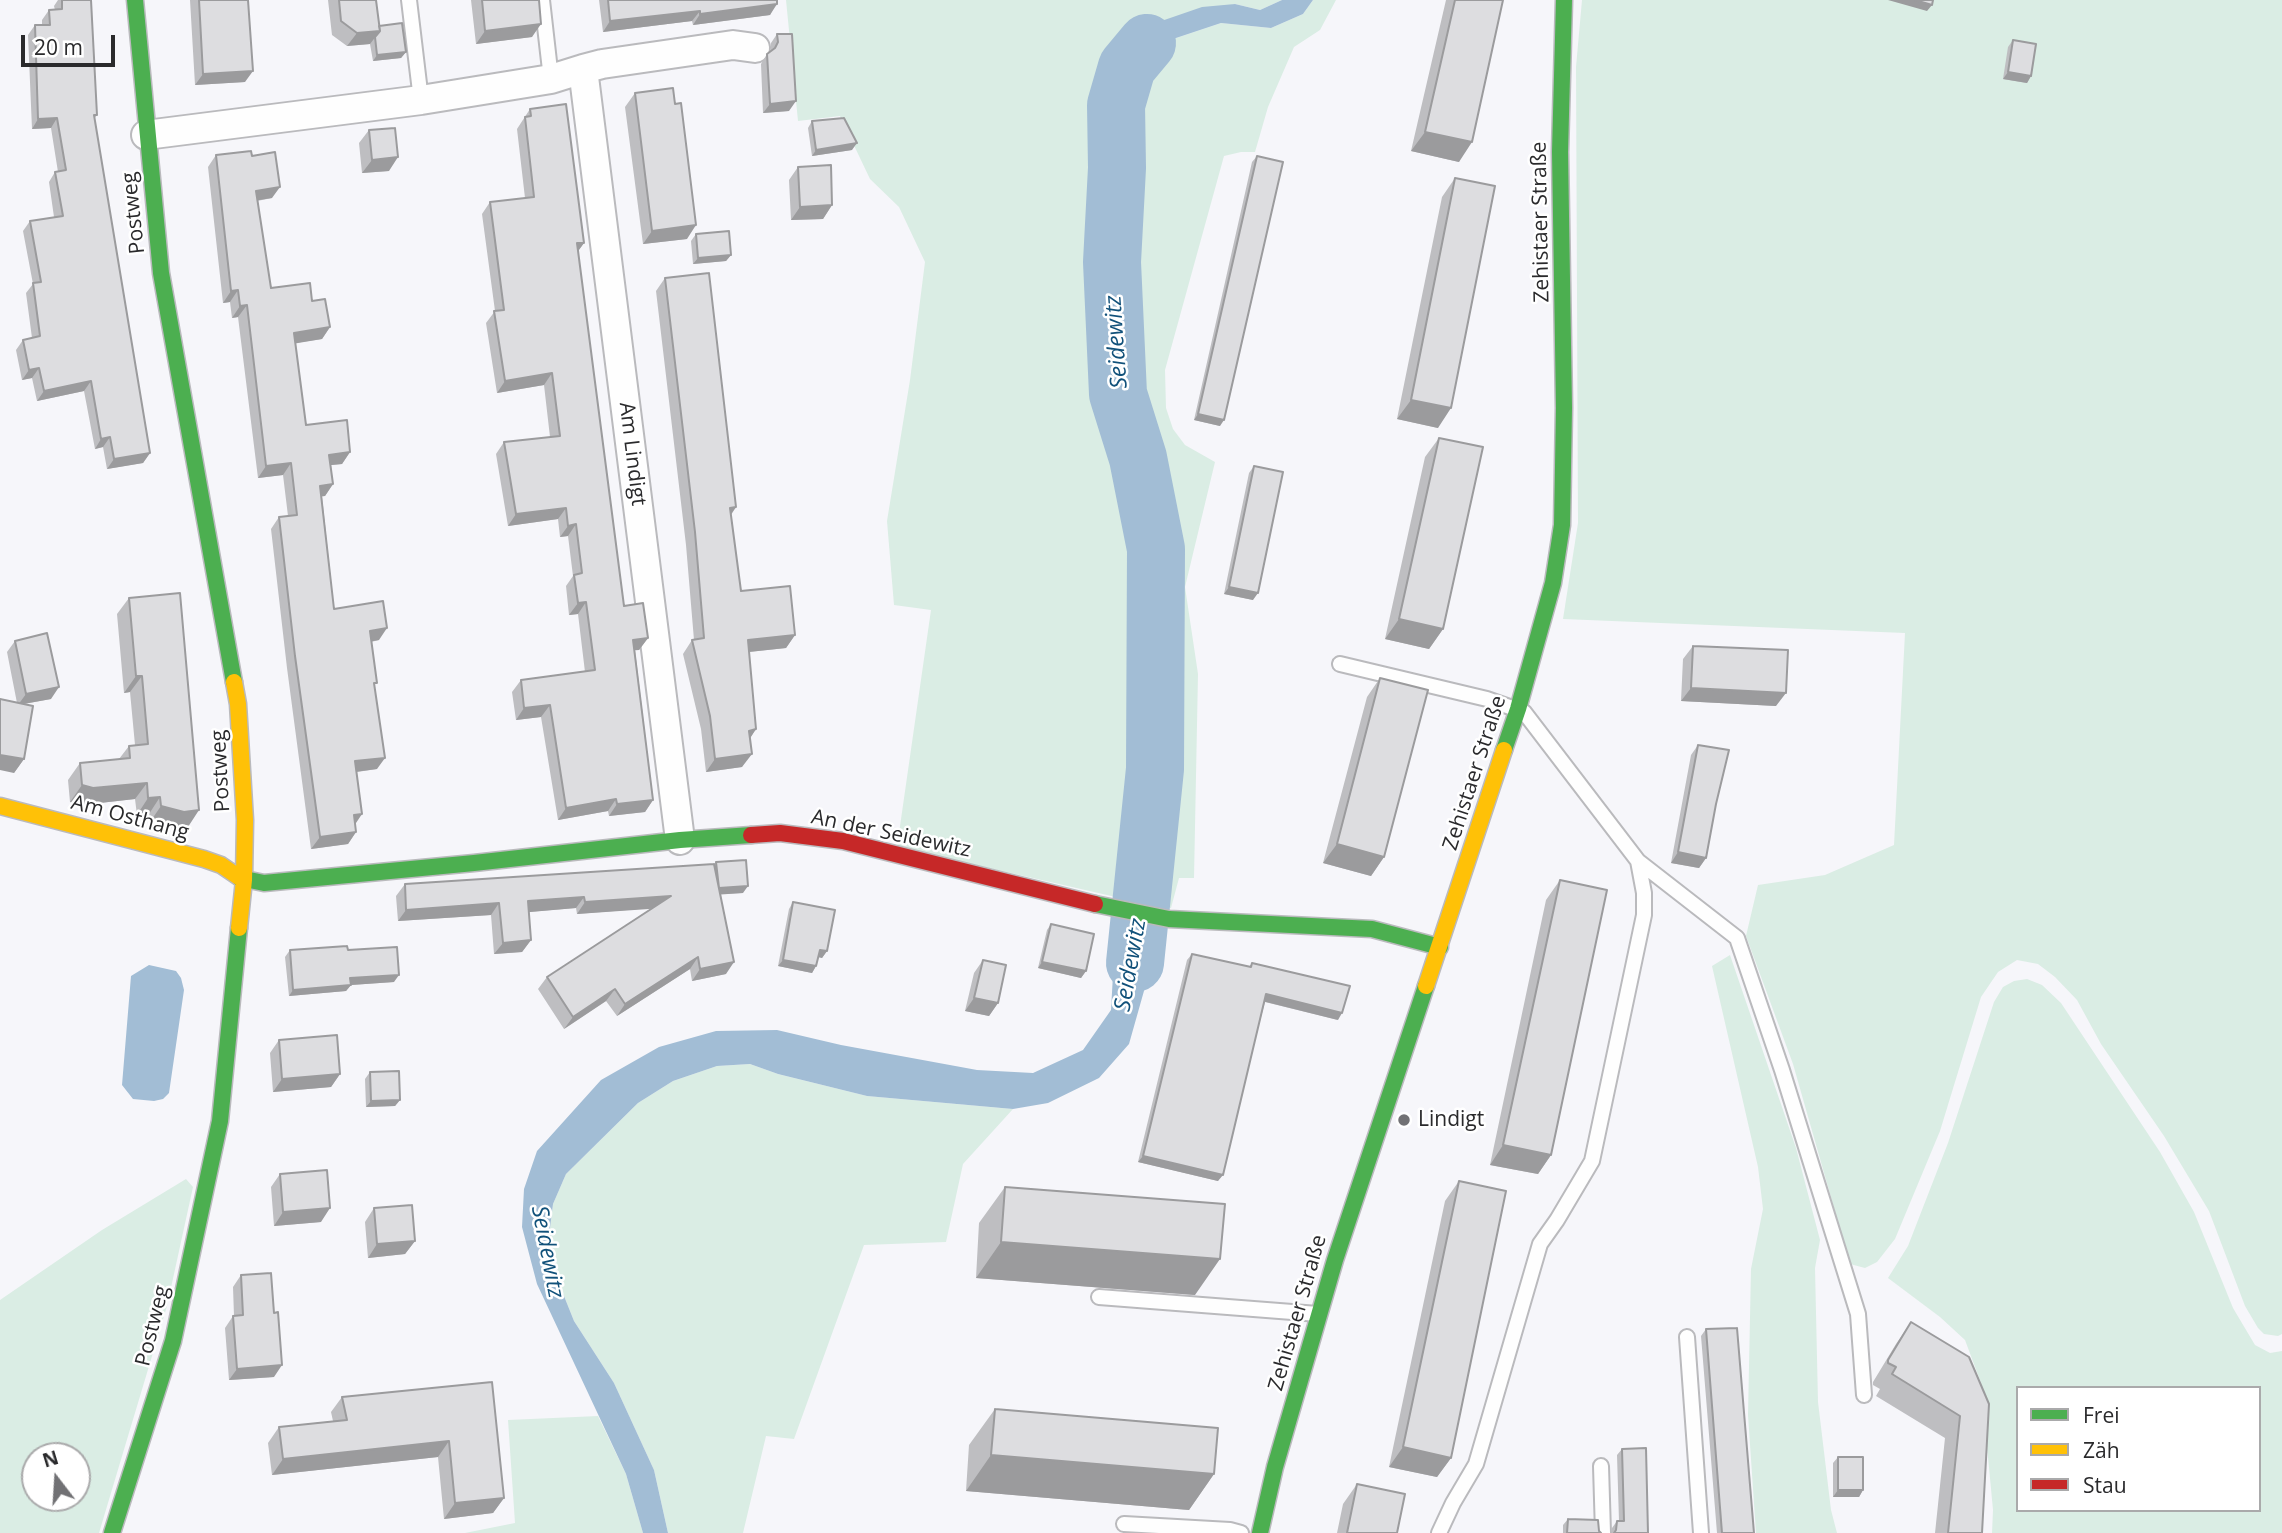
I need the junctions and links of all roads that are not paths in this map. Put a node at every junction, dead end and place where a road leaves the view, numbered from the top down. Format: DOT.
graph roads {
  1 [pos="135,0"];
  2 [pos="409,0"];
  3 [pos="542,0"];
  4 [pos="1563,0"];
  5 [pos="755,48"];
  6 [pos="583,69"];
  7 [pos="551,79"];
  8 [pos="421,100"];
  9 [pos="146,135"];
  10 [pos="1340,664"];
  11 [pos="1518,709"];
  12 [pos="0,806"];
  13 [pos="680,840"];
  14 [pos="1637,861"];
  15 [pos="244,880"];
  16 [pos="1440,947"];
  17 [pos="1099,1297"];
  18 [pos="1320,1314"];
  19 [pos="1687,1337"];
  20 [pos="1864,1395"];
  21 [pos="1601,1466"];
  22 [pos="1124,1524"];
  23 [pos="112,1533"];
  24 [pos="1241,1533"];
  25 [pos="1261,1533"];
  26 [pos="1440,1533"];
  27 [pos="1603,1533"];
  28 [pos="1701,1533"];
  1 -- 9 [label="street, Postweg"];
  2 -- 8 [label="lane"];
  3 -- 7 [label="lane"];
  4 -- 11 [label="street, Zehistaer Straße"];
  5 -- 6 [label="street"];
  6 -- 7 [label="street"];
  6 -- 13 [label="street, Am Lindigt"];
  7 -- 8 [label="street"];
  8 -- 9 [label="street"];
  9 -- 15 [label="street, Postweg"];
  10 -- 11 [label="lane"];
  11 -- 14 [label="lane"];
  11 -- 16 [label="street, Zehistaer Straße"];
  12 -- 15 [label="street, Am Osthang"];
  13 -- 15 [label="street, An der Seidewitz"];
  13 -- 16 [label="street, An der Seidewitz"];
  14 -- 20 [label="lane"];
  14 -- 26 [label="lane"];
  15 -- 23 [label="street, Postweg"];
  16 -- 18 [label="street, Zehistaer Straße"];
  17 -- 18 [label="lane"];
  18 -- 25 [label="street, Zehistaer Straße"];
  19 -- 28 [label="lane"];
  21 -- 27 [label="lane"];
  22 -- 24 [label="lane"];
}
